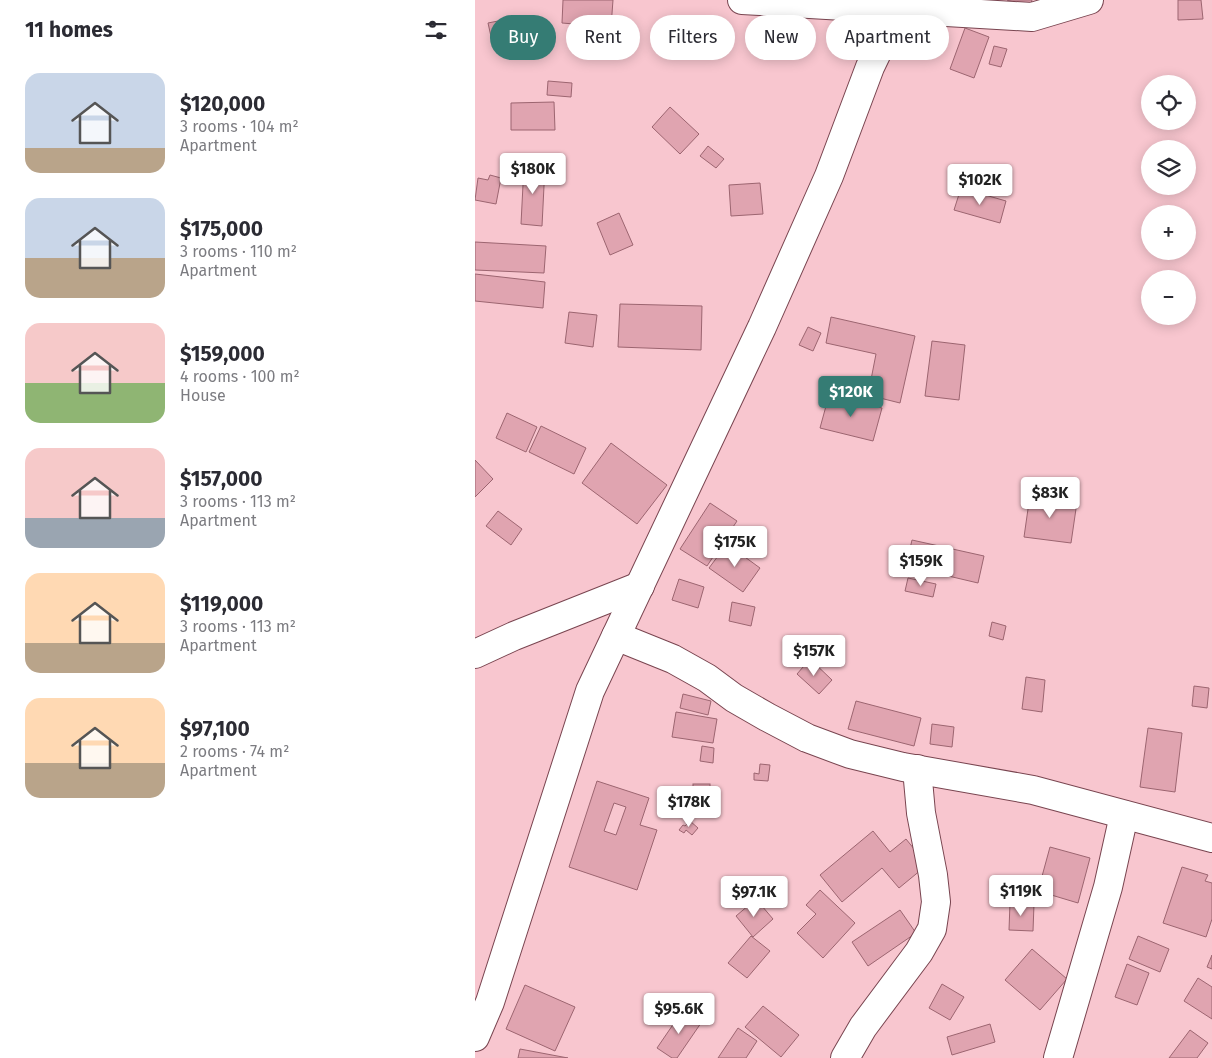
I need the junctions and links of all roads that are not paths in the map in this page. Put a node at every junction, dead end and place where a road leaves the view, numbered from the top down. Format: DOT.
graph roads {
  1 [pos="742,0"];
  2 [pos="1089,0"];
  3 [pos="907,4"];
  4 [pos="640,586"];
  5 [pos="616,636"];
  6 [pos="475,654"];
  7 [pos="917,769"];
  8 [pos="1124,815"];
  9 [pos="1212,838"];
  10 [pos="475,1037"];
  11 [pos="845,1058"];
  12 [pos="1058,1058"];
  1 -- 3 [label="street"];
  2 -- 3 [label="street"];
  3 -- 4 [label="street"];
  4 -- 5 [label="street"];
  4 -- 6 [label="street"];
  5 -- 7 [label="street"];
  5 -- 10 [label="street"];
  7 -- 8 [label="street"];
  7 -- 11 [label="street"];
  8 -- 9 [label="street"];
  8 -- 12 [label="street"];
}
